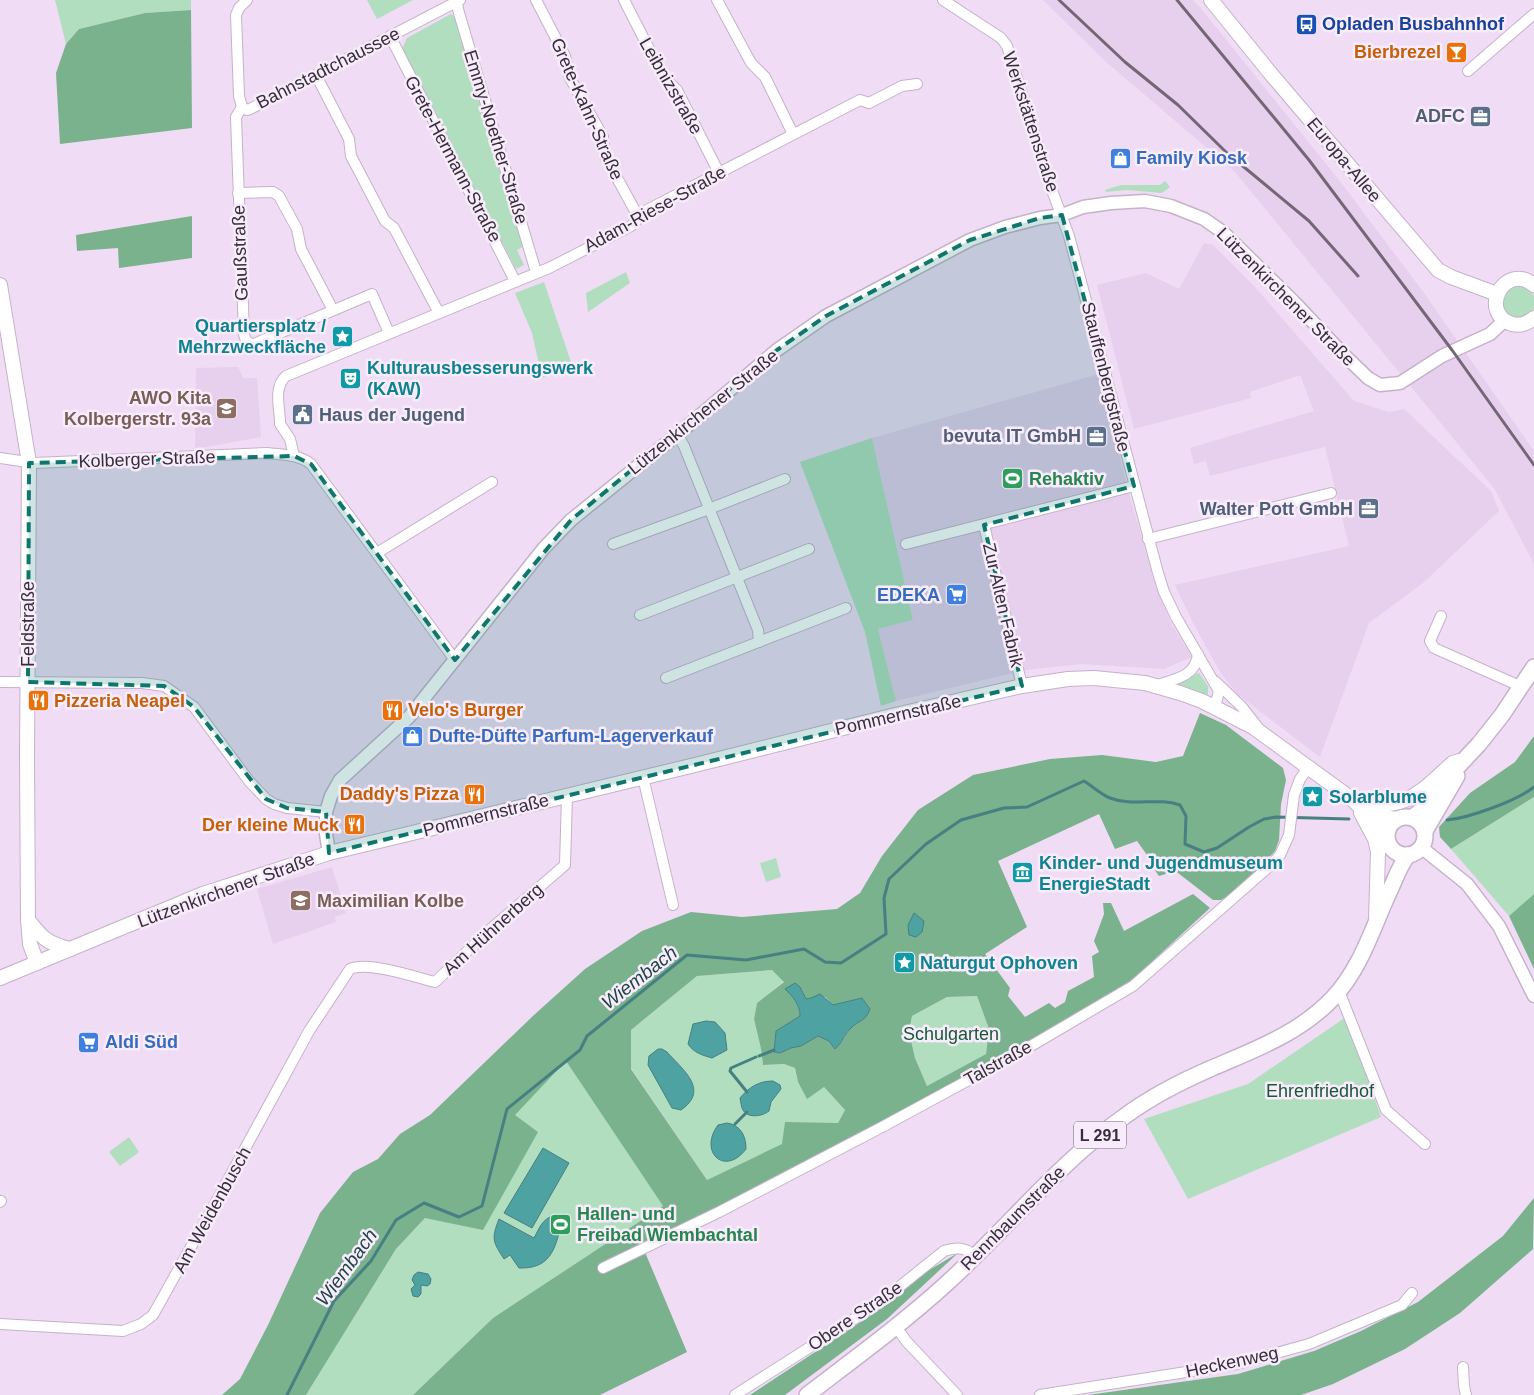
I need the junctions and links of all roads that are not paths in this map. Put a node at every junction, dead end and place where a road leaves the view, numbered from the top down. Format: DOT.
graph roads {
  1 [pos="247,0"];
  2 [pos="458,0"];
  3 [pos="536,0"];
  4 [pos="624,0"];
  5 [pos="717,0"];
  6 [pos="943,0"];
  7 [pos="1211,0"];
  8 [pos="1534,14"];
  9 [pos="390,36"];
  10 [pos="1468,71"];
  11 [pos="316,75"];
  12 [pos="917,84"];
  13 [pos="242,107"];
  14 [pos="793,134"];
  15 [pos="719,173"];
  16 [pos="238,194"];
  17 [pos="1062,215"];
  18 [pos="639,218"];
  19 [pos="536,272"];
  20 [pos="515,281"];
  21 [pos="0,285"];
  22 [pos="1534,285"];
  23 [pos="1497,294"];
  24 [pos="333,310"];
  25 [pos="439,313"];
  26 [pos="1534,318"];
  27 [pos="1505,320"];
  28 [pos="389,333"];
  29 [pos="677,434"];
  30 [pos="294,456"];
  31 [pos="0,458"];
  32 [pos="29,463"];
  33 [pos="785,479"];
  34 [pos="492,482"];
  35 [pos="1134,486"];
  36 [pos="1331,493"];
  37 [pos="709,509"];
  38 [pos="984,524"];
  39 [pos="1148,539"];
  40 [pos="613,544"];
  41 [pos="906,544"];
  42 [pos="809,549"];
  43 [pos="377,554"];
  44 [pos="736,578"];
  45 [pos="846,608"];
  46 [pos="640,615"];
  47 [pos="1441,616"];
  48 [pos="759,642"];
  49 [pos="1198,654"];
  50 [pos="455,660"];
  51 [pos="1534,667"];
  52 [pos="666,678"];
  53 [pos="1214,680"];
  54 [pos="0,682"];
  55 [pos="28,682"];
  56 [pos="1157,685"];
  57 [pos="1022,686"];
  58 [pos="1522,687"];
  59 [pos="1215,707"];
  60 [pos="1265,736"];
  61 [pos="1467,759"];
  62 [pos="1308,768"];
  63 [pos="643,778"];
  64 [pos="567,796"];
  65 [pos="1352,800"];
  66 [pos="326,812"];
  67 [pos="1413,817"];
  68 [pos="1392,825"];
  69 [pos="1425,831"];
  70 [pos="1422,848"];
  71 [pos="1392,849"];
  72 [pos="329,853"];
  73 [pos="1408,855"];
  74 [pos="673,905"];
  75 [pos="28,920"];
  76 [pos="1376,920"];
  77 [pos="70,949"];
  78 [pos="37,963"];
  79 [pos="350,969"];
  80 [pos="0,978"];
  81 [pos="1339,991"];
  82 [pos="1534,996"];
  83 [pos="1425,1144"];
  84 [pos="976,1256"];
  85 [pos="603,1268"];
  86 [pos="1412,1293"];
  87 [pos="0,1324"];
  88 [pos="896,1327"];
  89 [pos="1463,1368"];
  90 [pos="735,1395"];
  91 [pos="807,1395"];
  92 [pos="957,1395"];
  93 [pos="1040,1395"];
  94 [pos="1466,1395"];
  1 -- 13 [label="street, Bahnstadtchaussee"];
  2 -- 9 [label="street, Bahnstadtchaussee"];
  2 -- 19 [label="street, Emmy-Noether-Straße"];
  3 -- 18 [label="street, Grete-Kahn-Straße"];
  4 -- 15 [label="street, Leibnizstraße"];
  5 -- 14 [label="street"];
  6 -- 17 [label="street, Werkstättenstraße"];
  7 -- 23 [label="main road, Europa-Allee"];
  8 -- 10 [label="street"];
  9 -- 11 [label="street, Bahnstadtchaussee"];
  9 -- 20 [label="street, Grete-Hermann-Straße"];
  11 -- 13 [label="street, Bahnstadtchaussee"];
  11 -- 25 [label="street"];
  12 -- 14 [label="street, Adam-Riese-Straße"];
  13 -- 16 [label="street, Gaußstraße"];
  14 -- 15 [label="street, Adam-Riese-Straße"];
  15 -- 18 [label="street, Adam-Riese-Straße"];
  16 -- 24 [label="street"];
  16 -- 24 [label="street, Gaußstraße"];
  17 -- 27 [label="street, Lützenkirchener Straße"];
  17 -- 29 [label="street, Lützenkirchener Straße"];
  17 -- 35 [label="street, Stauffenbergstraße"];
  18 -- 19 [label="street, Adam-Riese-Straße"];
  19 -- 20 [label="street, Adam-Riese-Straße"];
  20 -- 25 [label="street, Adam-Riese-Straße"];
  21 -- 32 [label="main road, Feldstraße"];
  22 -- 23 [label="main road"];
  23 -- 27 [label="main road"];
  24 -- 28 [label="street, Gaußstraße"];
  25 -- 28 [label="street, Adam-Riese-Straße"];
  26 -- 27 [label="main road"];
  28 -- 30 [label="street"];
  29 -- 37 [label="street"];
  29 -- 50 [label="street, Lützenkirchener Straße"];
  30 -- 32 [label="street, Kolberger Straße"];
  30 -- 43 [label="street, Kolberger Straße"];
  31 -- 32 [label="street, Kolberger Straße"];
  32 -- 55 [label="main road, Feldstraße"];
  33 -- 37 [label="street"];
  34 -- 43 [label="street"];
  35 -- 38 [label="street, Zur Alten Fabrik"];
  35 -- 39 [label="street, Stauffenbergstraße"];
  36 -- 39 [label="street"];
  37 -- 40 [label="street"];
  37 -- 44 [label="street"];
  38 -- 41 [label="street, Zur Alten Fabrik"];
  38 -- 57 [label="street, Zur Alten Fabrik"];
  39 -- 49 [label="street, Stauffenbergstraße"];
  42 -- 44 [label="street"];
  43 -- 50 [label="street, Kolberger Straße"];
  44 -- 46 [label="street"];
  44 -- 48 [label="street"];
  45 -- 48 [label="street"];
  47 -- 58 [label="street"];
  48 -- 52 [label="street"];
  49 -- 53 [label="street, Stauffenbergstraße"];
  49 -- 56 [label="street"];
  50 -- 66 [label="street, Lützenkirchener Straße"];
  51 -- 58 [label="main road"];
  53 -- 59 [label="street, Stauffenbergstraße"];
  53 -- 60 [label="street, Stauffenbergstraße"];
  54 -- 55 [label="street"];
  55 -- 66 [label="street"];
  55 -- 75 [label="main road, Feldstraße"];
  56 -- 57 [label="main road, Pommernstraße"];
  56 -- 59 [label="main road, Stauffenbergstraße"];
  57 -- 63 [label="main road, Pommernstraße"];
  58 -- 61 [label="main road"];
  59 -- 60 [label="main road, Stauffenbergstraße"];
  60 -- 62 [label="main road, Stauffenbergstraße"];
  61 -- 65 [label="main road"];
  61 -- 67 [label="main road"];
  61 -- 69 [label="main road"];
  62 -- 65 [label="main road, Stauffenbergstraße"];
  62 -- 85 [label="street, Talstraße"];
  63 -- 64 [label="main road, Pommernstraße"];
  63 -- 74 [label="street"];
  64 -- 72 [label="main road, Pommernstraße"];
  64 -- 79 [label="street, Am Hühnerberg"];
  65 -- 68 [label="main road, Stauffenbergstraße"];
  65 -- 76 [label="main road"];
  66 -- 72 [label="street, Lützenkirchener Straße"];
  67 -- 68 [label="main road"];
  67 -- 69 [label="main road"];
  68 -- 71 [label="main road"];
  69 -- 70 [label="main road"];
  70 -- 73 [label="main road"];
  70 -- 82 [label="street"];
  71 -- 73 [label="main road"];
  71 -- 76 [label="main road, Rennbaumstraße / L 291"];
  72 -- 77 [label="main road, Lützenkirchener Straße"];
  73 -- 76 [label="main road, Rennbaumstraße / L 291"];
  75 -- 77 [label="main road"];
  75 -- 78 [label="main road, Feldstraße"];
  76 -- 81 [label="main road, Rennbaumstraße / L 291"];
  77 -- 78 [label="main road, Lützenkirchener Straße"];
  78 -- 80 [label="main road, Lützenkirchener Straße"];
  79 -- 87 [label="street, Am Weidenbusch"];
  81 -- 83 [label="street"];
  81 -- 84 [label="main road, Rennbaumstraße / L 291"];
  84 -- 88 [label="main road, Rennbaumstraße / L 291"];
  84 -- 90 [label="street, Obere Straße"];
  86 -- 93 [label="street, Heckenweg"];
  88 -- 91 [label="main road, Rennbaumstraße / L 291"];
  88 -- 92 [label="street"];
  89 -- 94 [label="street"];
}
